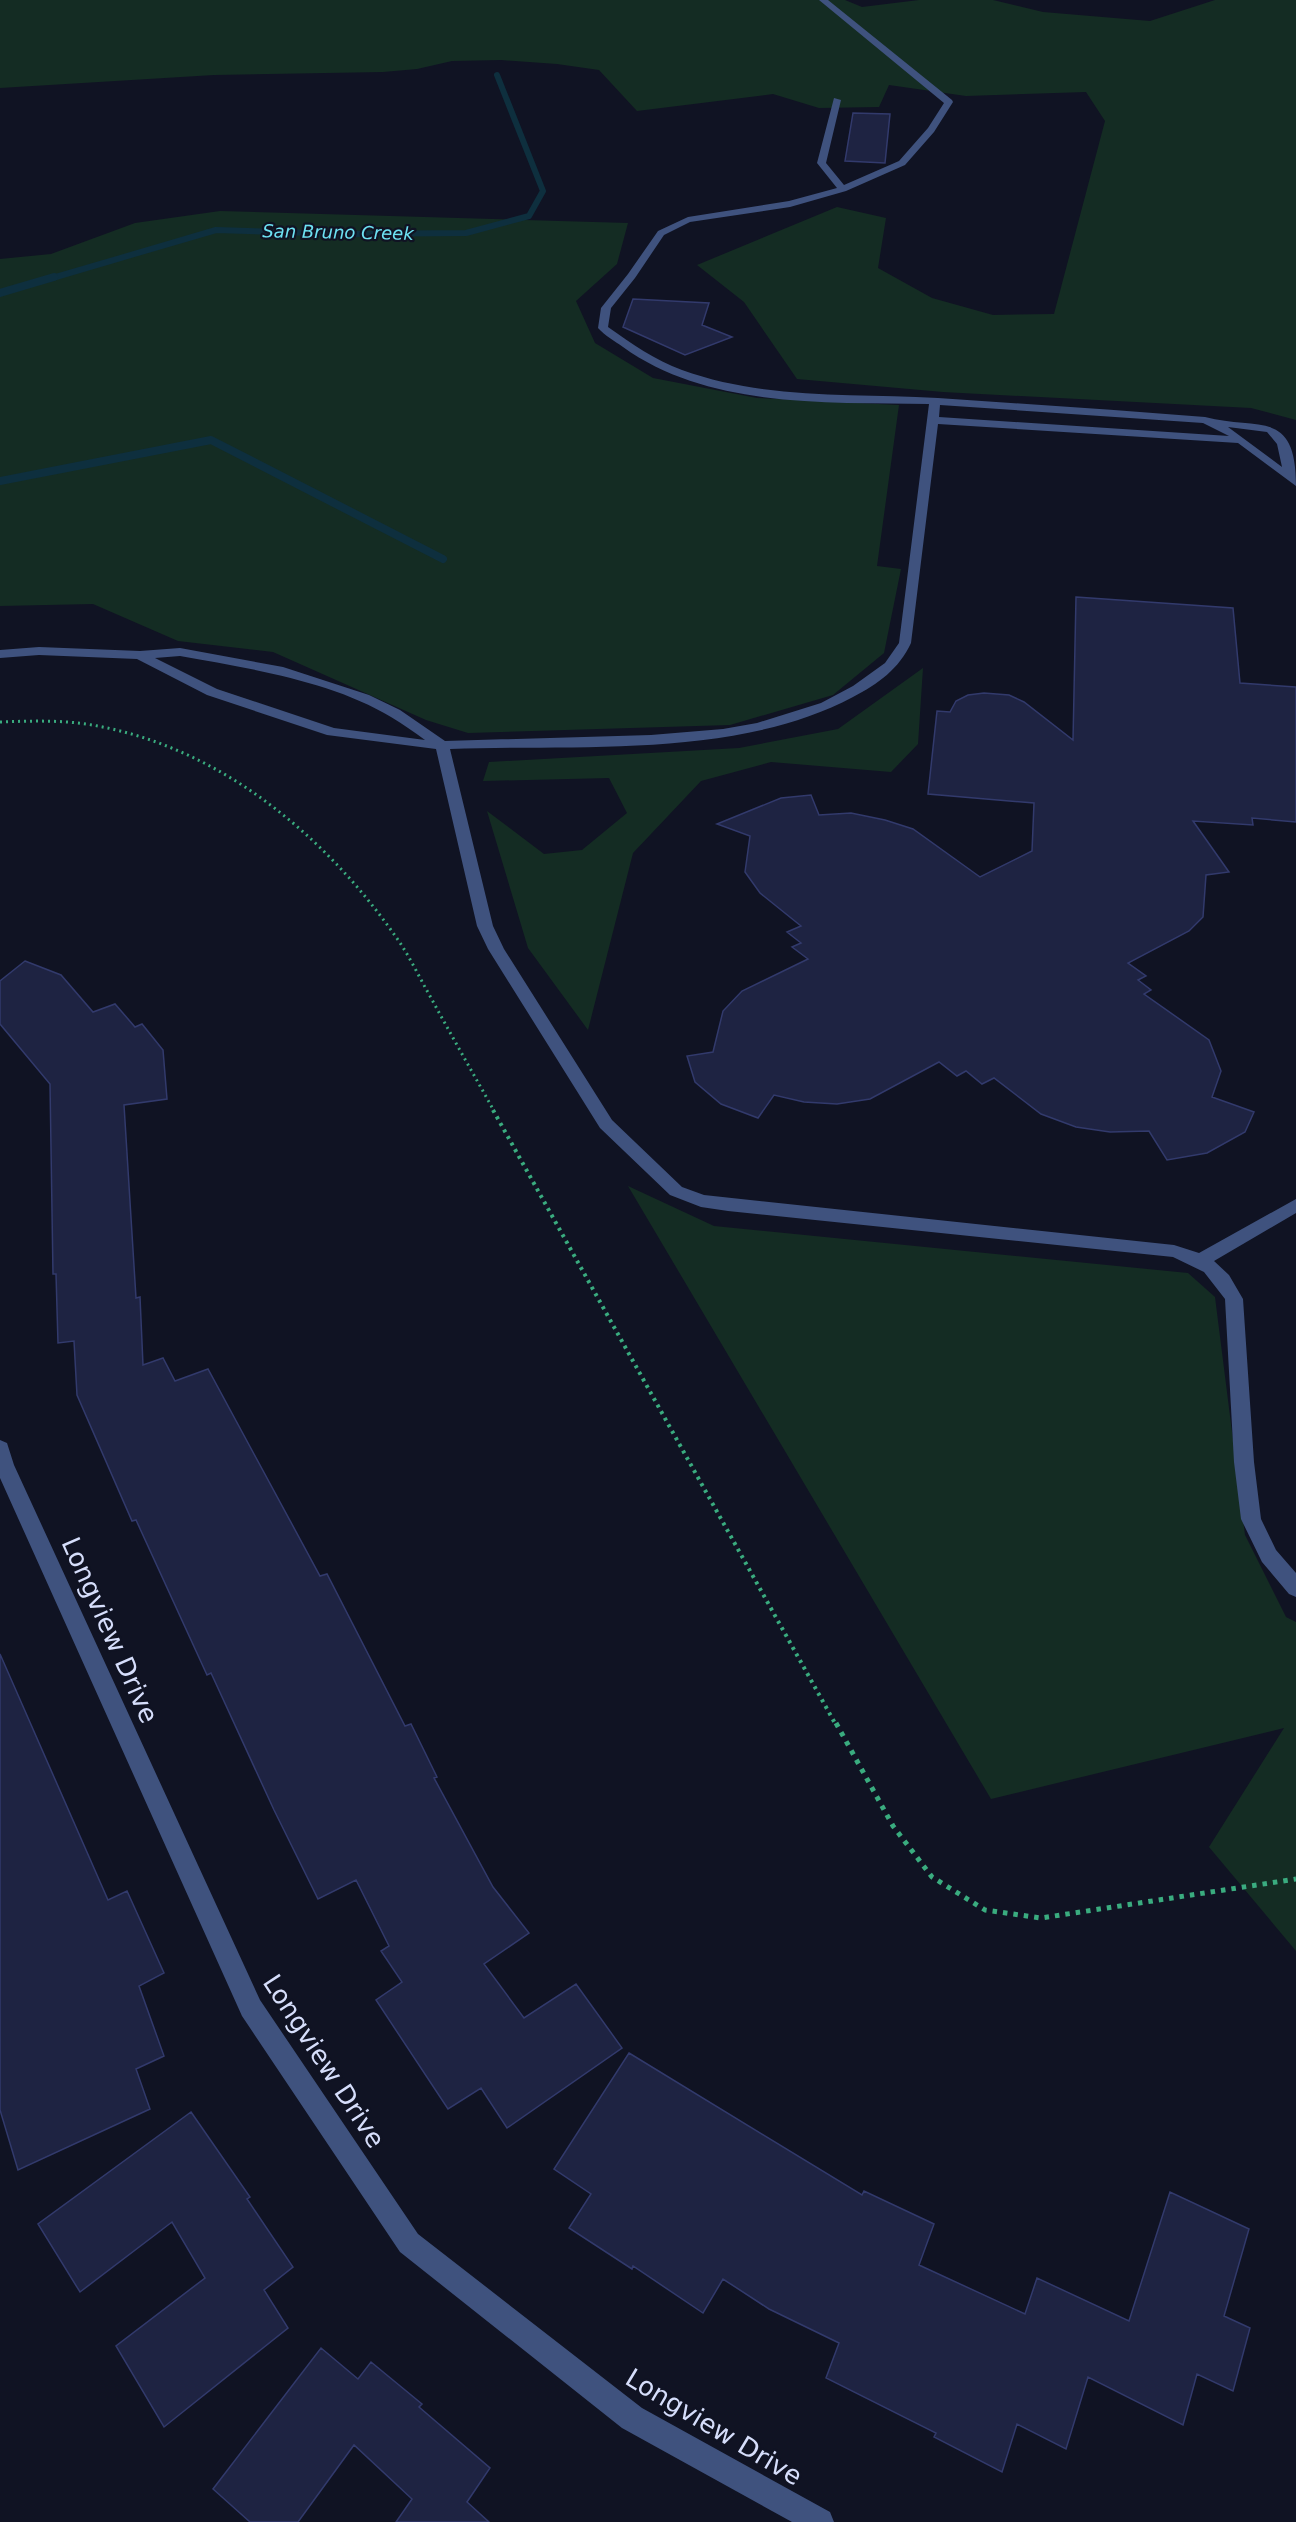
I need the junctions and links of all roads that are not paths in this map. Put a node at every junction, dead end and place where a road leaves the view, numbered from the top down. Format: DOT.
graph roads {
  1 [pos="822,0"];
  2 [pos="837,100"];
  3 [pos="843,189"];
  4 [pos="935,401"];
  5 [pos="933,420"];
  6 [pos="1205,420"];
  7 [pos="1242,440"];
  8 [pos="1292,480"];
  9 [pos="0,654"];
  10 [pos="140,655"];
  11 [pos="442,745"];
  12 [pos="1296,1205"];
  13 [pos="1201,1260"];
  14 [pos="0,1448"];
  15 [pos="1296,1588"];
  16 [pos="820,2522"];
  1 -- 3 [label="street"];
  2 -- 3 [label="street"];
  3 -- 4 [label="street"];
  4 -- 5 [label="street"];
  4 -- 6 [label="street"];
  5 -- 7 [label="street"];
  5 -- 11 [label="street"];
  6 -- 7 [label="street"];
  6 -- 8 [label="street"];
  7 -- 8 [label="street"];
  9 -- 10 [label="street"];
  10 -- 11 [label="street"];
  10 -- 11 [label="street"];
  11 -- 13 [label="street"];
  12 -- 13 [label="street"];
  13 -- 15 [label="street"];
  14 -- 16 [label="street, Longview Drive"];
}
